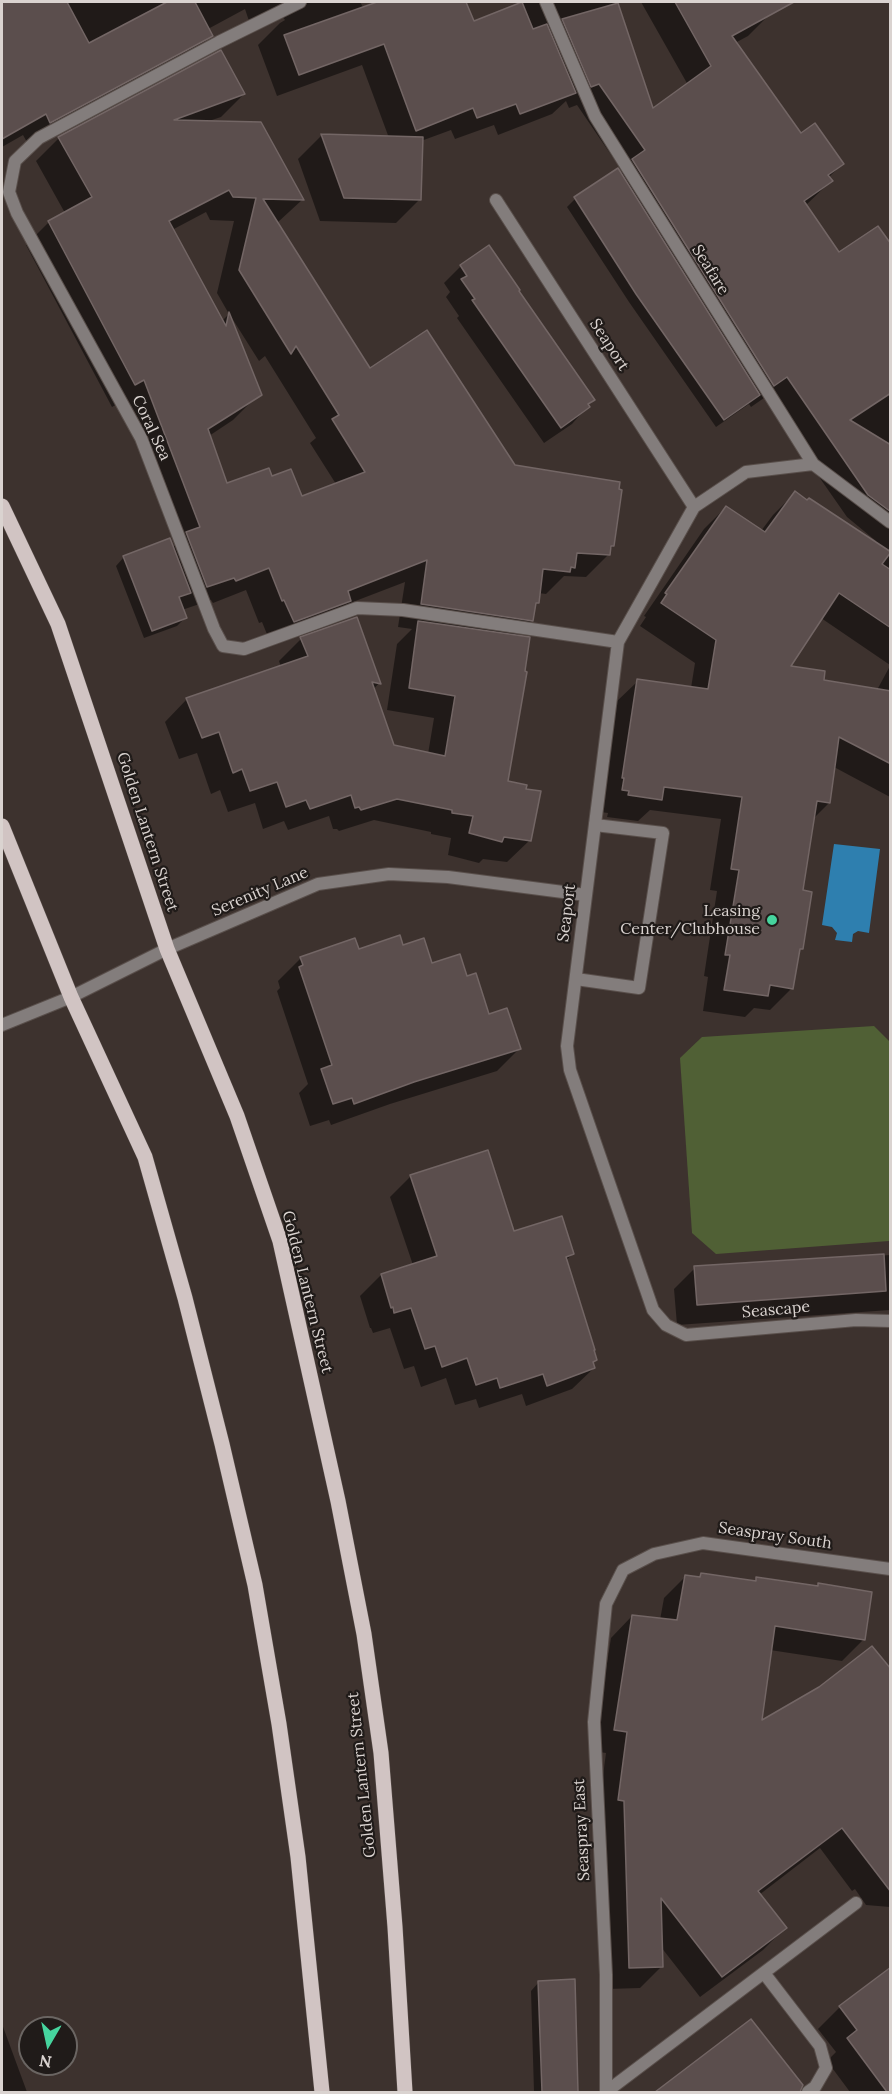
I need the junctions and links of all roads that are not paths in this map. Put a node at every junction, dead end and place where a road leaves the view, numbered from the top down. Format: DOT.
graph roads {
  1 [pos="300,2"];
  2 [pos="546,2"];
  3 [pos="496,200"];
  4 [pos="813,464"];
  5 [pos="2,506"];
  6 [pos="694,507"];
  7 [pos="891,522"];
  8 [pos="618,642"];
  9 [pos="595,825"];
  10 [pos="2,826"];
  11 [pos="586,895"];
  12 [pos="167,949"];
  13 [pos="576,980"];
  14 [pos="71,997"];
  15 [pos="2,1025"];
  16 [pos="891,1321"];
  17 [pos="666,1325"];
  18 [pos="891,1569"];
  19 [pos="623,1570"];
  20 [pos="856,1903"];
  21 [pos="764,1973"];
  22 [pos="322,2092"];
  23 [pos="405,2092"];
  24 [pos="606,2092"];
  25 [pos="808,2092"];
  1 -- 8 [label="street, Coral Sea"];
  2 -- 4 [label="street, Seafare"];
  3 -- 6 [label="street, Seaport"];
  4 -- 6 [label="street, Seaport"];
  4 -- 7 [label="street, Seafare"];
  5 -- 12 [label="main road, Golden Lantern Street"];
  6 -- 8 [label="street, Seaport"];
  8 -- 9 [label="street, Seaport"];
  9 -- 11 [label="street, Seaport"];
  9 -- 13 [label="street"];
  10 -- 14 [label="main road"];
  11 -- 12 [label="street, Serenity Lane"];
  11 -- 13 [label="street, Seaport"];
  12 -- 14 [label="street, Serenity Lane"];
  12 -- 23 [label="main road, Golden Lantern Street"];
  13 -- 17 [label="street, Seaport"];
  14 -- 15 [label="street, Serenity Lane"];
  14 -- 22 [label="main road"];
  16 -- 17 [label="street, Seascape"];
  18 -- 19 [label="street, Seaspray South"];
  19 -- 24 [label="street, Seaspray East"];
  20 -- 21 [label="street"];
  21 -- 24 [label="street"];
  21 -- 25 [label="street"];
}
